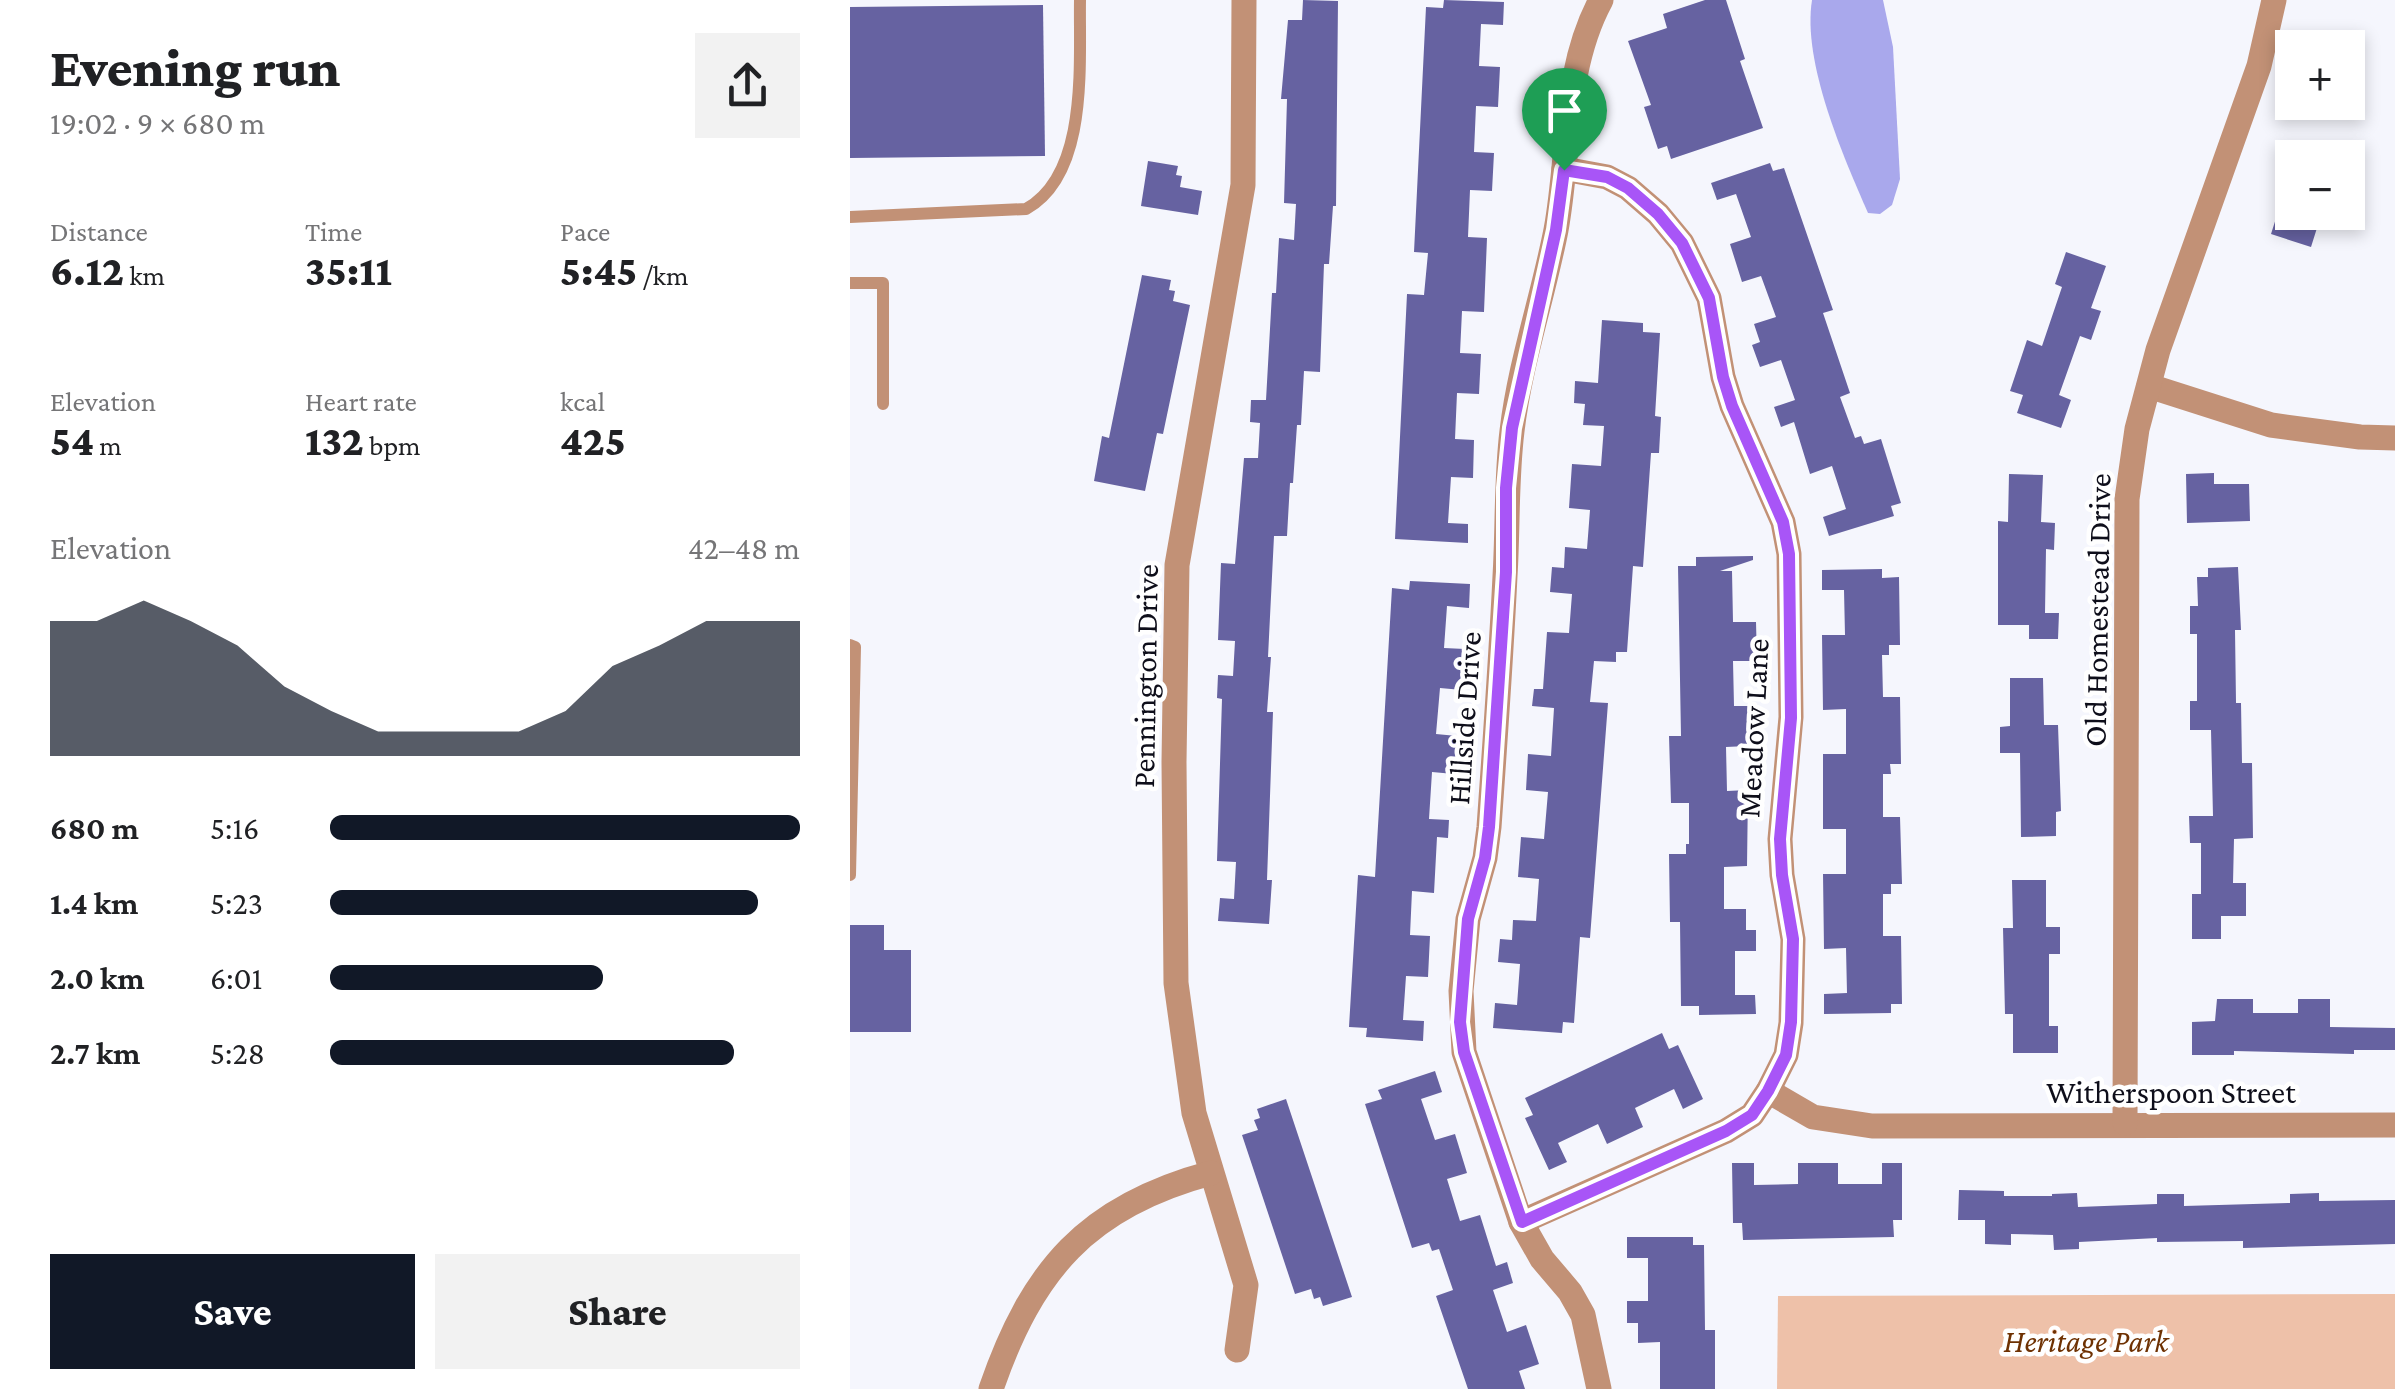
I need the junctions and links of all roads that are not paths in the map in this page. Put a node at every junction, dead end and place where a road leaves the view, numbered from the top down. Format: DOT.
graph roads {
  1 [pos="1080,0"];
  2 [pos="1244,0"];
  3 [pos="1575,0"];
  4 [pos="1601,0"];
  5 [pos="2274,0"];
  6 [pos="1588,25"];
  7 [pos="1564,170"];
  8 [pos="850,217"];
  9 [pos="850,282"];
  10 [pos="2149,386"];
  11 [pos="882,404"];
  12 [pos="2395,438"];
  13 [pos="850,645"];
  14 [pos="851,811"];
  15 [pos="850,874"];
  16 [pos="1768,1091"];
  17 [pos="2125,1123"];
  18 [pos="2395,1125"];
  19 [pos="1211,1173"];
  20 [pos="1522,1222"];
  21 [pos="1237,1350"];
  22 [pos="991,1389"];
  23 [pos="1599,1389"];
  1 -- 8 [label="lane"];
  2 -- 19 [label="street, Pennington Drive"];
  3 -- 6 [label="street"];
  4 -- 6 [label="street, Hillside Drive"];
  5 -- 10 [label="street, Old Homestead Drive"];
  6 -- 7 [label="street, Hillside Drive"];
  7 -- 16 [label="street, Meadow Lane"];
  7 -- 20 [label="street, Hillside Drive"];
  9 -- 11 [label="lane"];
  10 -- 12 [label="street"];
  10 -- 17 [label="street, Old Homestead Drive"];
  13 -- 14 [label="lane"];
  14 -- 15 [label="lane"];
  16 -- 17 [label="street, Witherspoon Street"];
  16 -- 20 [label="street, Meadow Lane"];
  17 -- 18 [label="street, Witherspoon Street"];
  19 -- 21 [label="street, Pennington Drive"];
  19 -- 22 [label="street"];
  20 -- 23 [label="street, Hillside Drive"];
}
